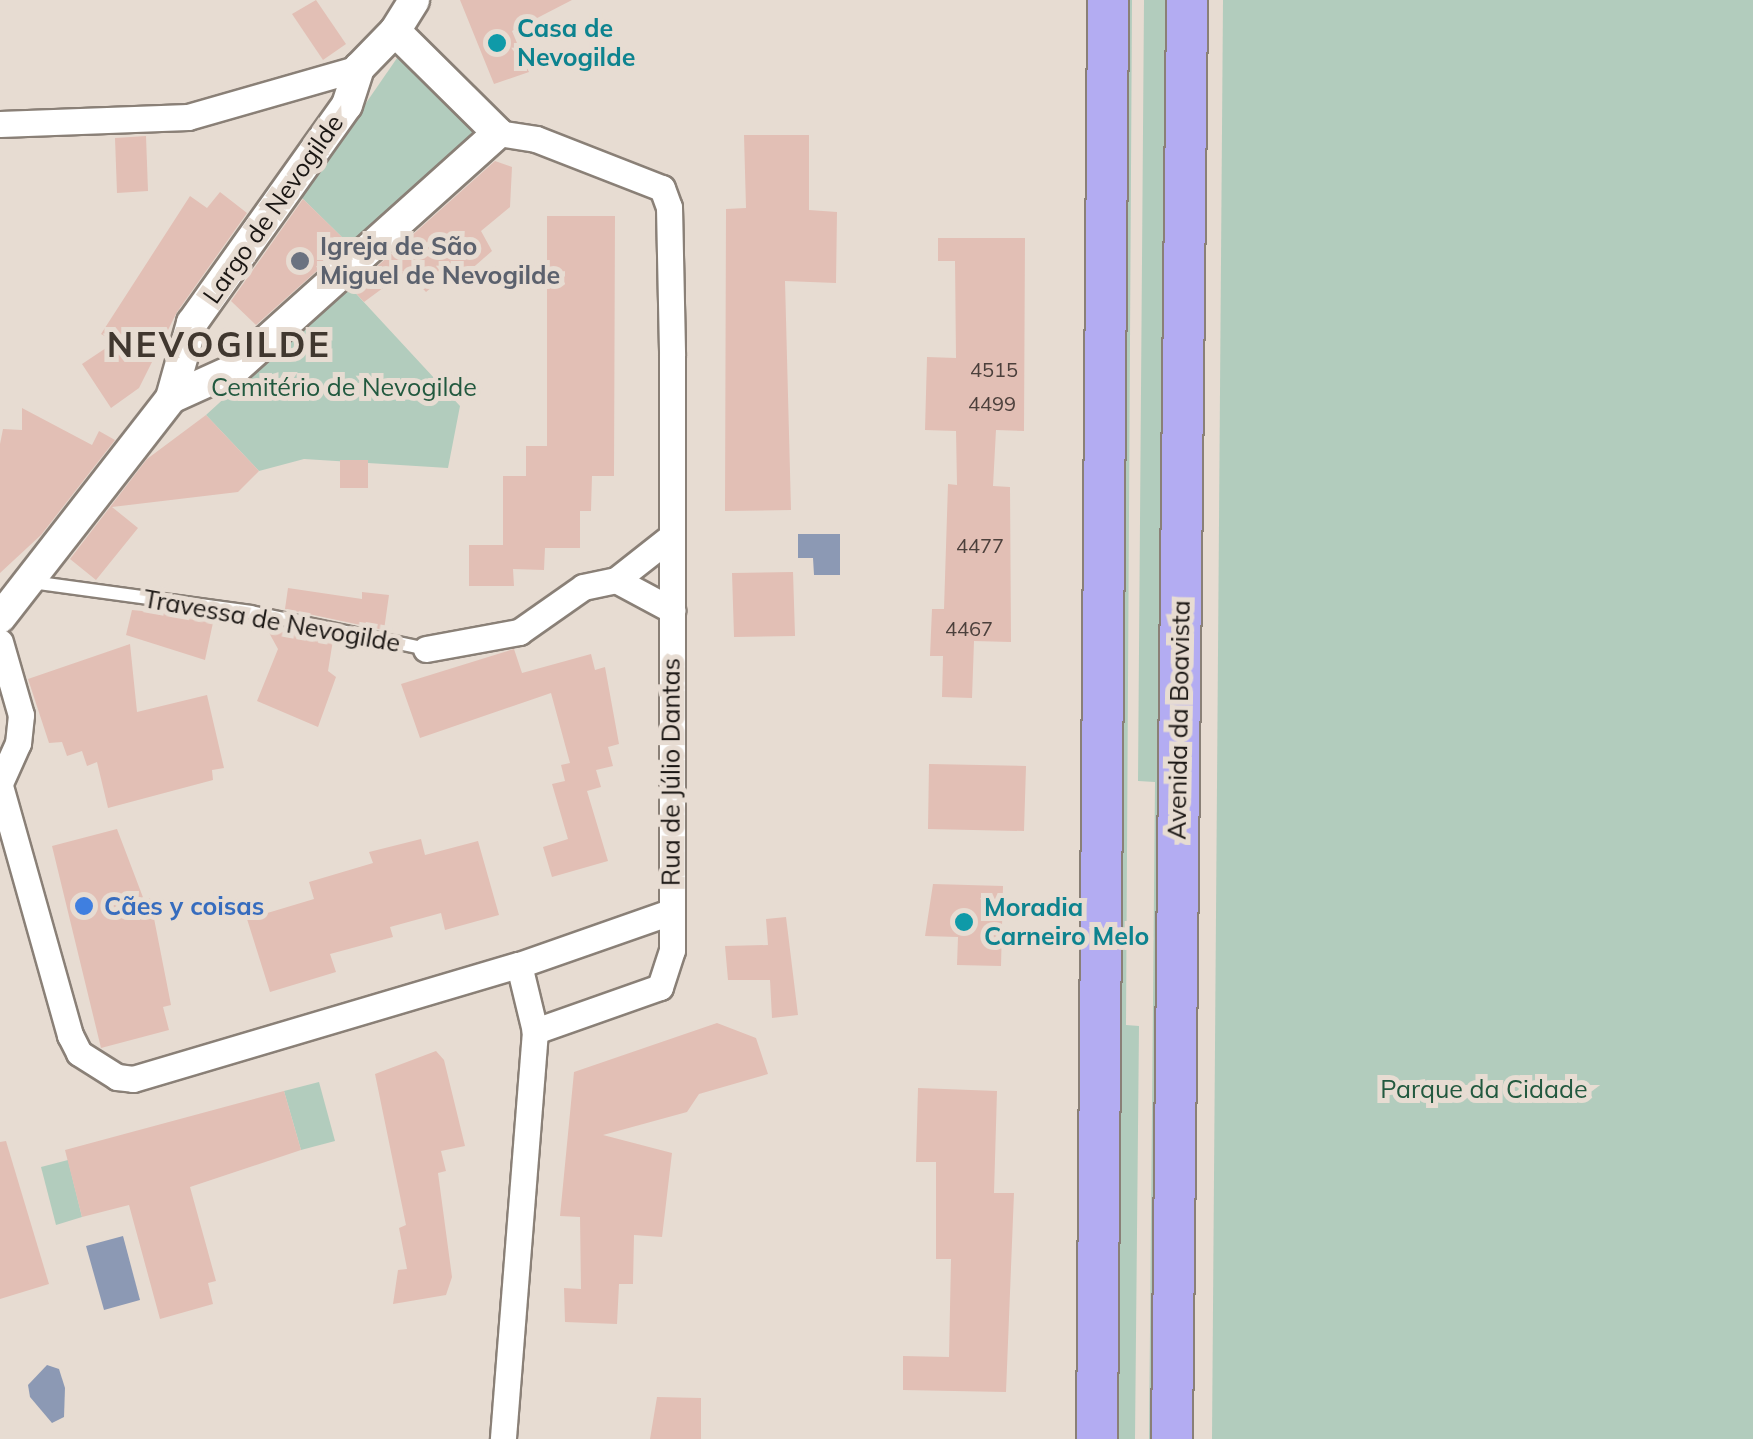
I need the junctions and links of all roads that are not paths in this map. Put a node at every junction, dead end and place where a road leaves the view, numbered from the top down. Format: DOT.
graph roads {
  1 [pos="414,0"];
  2 [pos="1108,0"];
  3 [pos="1187,0"];
  4 [pos="395,31"];
  5 [pos="358,68"];
  6 [pos="0,124"];
  7 [pos="498,132"];
  8 [pos="171,398"];
  9 [pos="672,536"];
  10 [pos="616,580"];
  11 [pos="32,582"];
  12 [pos="672,610"];
  13 [pos="0,618"];
  14 [pos="0,642"];
  15 [pos="426,650"];
  16 [pos="0,784"];
  17 [pos="670,912"];
  18 [pos="519,965"];
  19 [pos="535,1031"];
  20 [pos="503,1439"];
  21 [pos="1096,1439"];
  22 [pos="1172,1439"];
  1 -- 4 [label="street, Largo de Nevogilde"];
  2 -- 21 [label="main road"];
  3 -- 22 [label="main road, Avenida da Boavista"];
  4 -- 5 [label="street, Largo de Nevogilde"];
  4 -- 7 [label="street"];
  5 -- 6 [label="street"];
  5 -- 8 [label="street, Largo de Nevogilde"];
  7 -- 8 [label="street, Largo de Nevogilde"];
  7 -- 9 [label="street, Rua de Júlio Dantas"];
  8 -- 11 [label="street, Largo de Nevogilde"];
  9 -- 10 [label="street, Travessa de Nevogilde"];
  9 -- 12 [label="street, Rua de Júlio Dantas"];
  10 -- 12 [label="street"];
  10 -- 15 [label="street, Travessa de Nevogilde"];
  11 -- 13 [label="street, Largo de Nevogilde"];
  11 -- 15 [label="lane, Travessa de Nevogilde"];
  12 -- 17 [label="street, Rua de Júlio Dantas"];
  14 -- 16 [label="street"];
  16 -- 18 [label="street"];
  17 -- 18 [label="street"];
  17 -- 19 [label="street, Rua de Júlio Dantas"];
  18 -- 19 [label="street"];
  19 -- 20 [label="street"];
}
